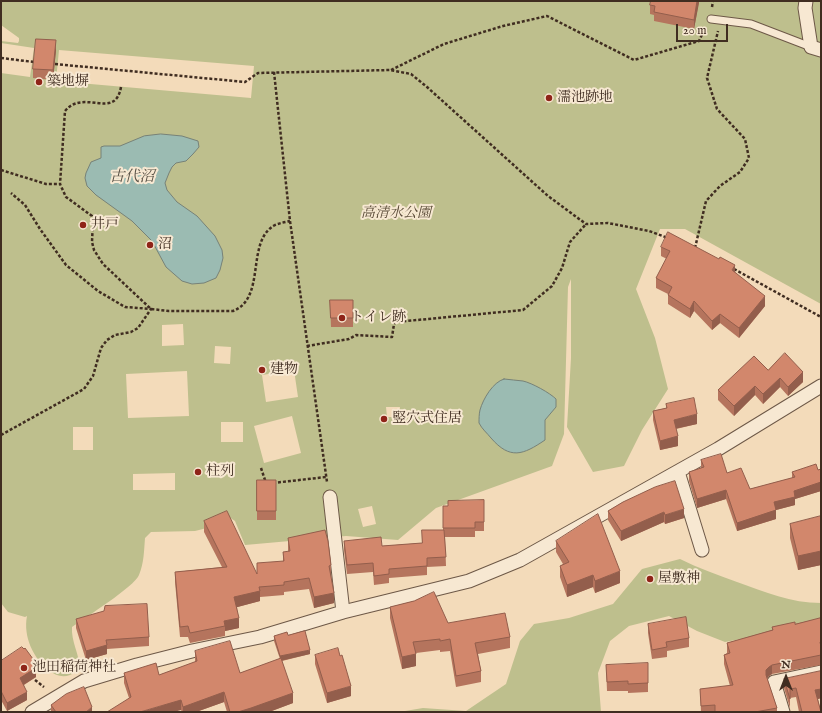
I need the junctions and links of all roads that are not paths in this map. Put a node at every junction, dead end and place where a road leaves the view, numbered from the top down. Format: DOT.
graph roads {
  1 [pos="806,1"];
  2 [pos="711,19"];
  3 [pos="816,49"];
  4 [pos="821,386"];
  5 [pos="678,472"];
  6 [pos="330,497"];
  7 [pos="702,550"];
  8 [pos="343,612"];
  9 [pos="821,672"];
  10 [pos="32,712"];
  11 [pos="783,712"];
  1 -- 3 [label="street"];
  2 -- 3 [label="lane"];
  4 -- 5 [label="street"];
  5 -- 7 [label="street"];
  5 -- 8 [label="street"];
  6 -- 8 [label="street"];
  8 -- 10 [label="street"];
  9 -- 11 [label="street"];
}
